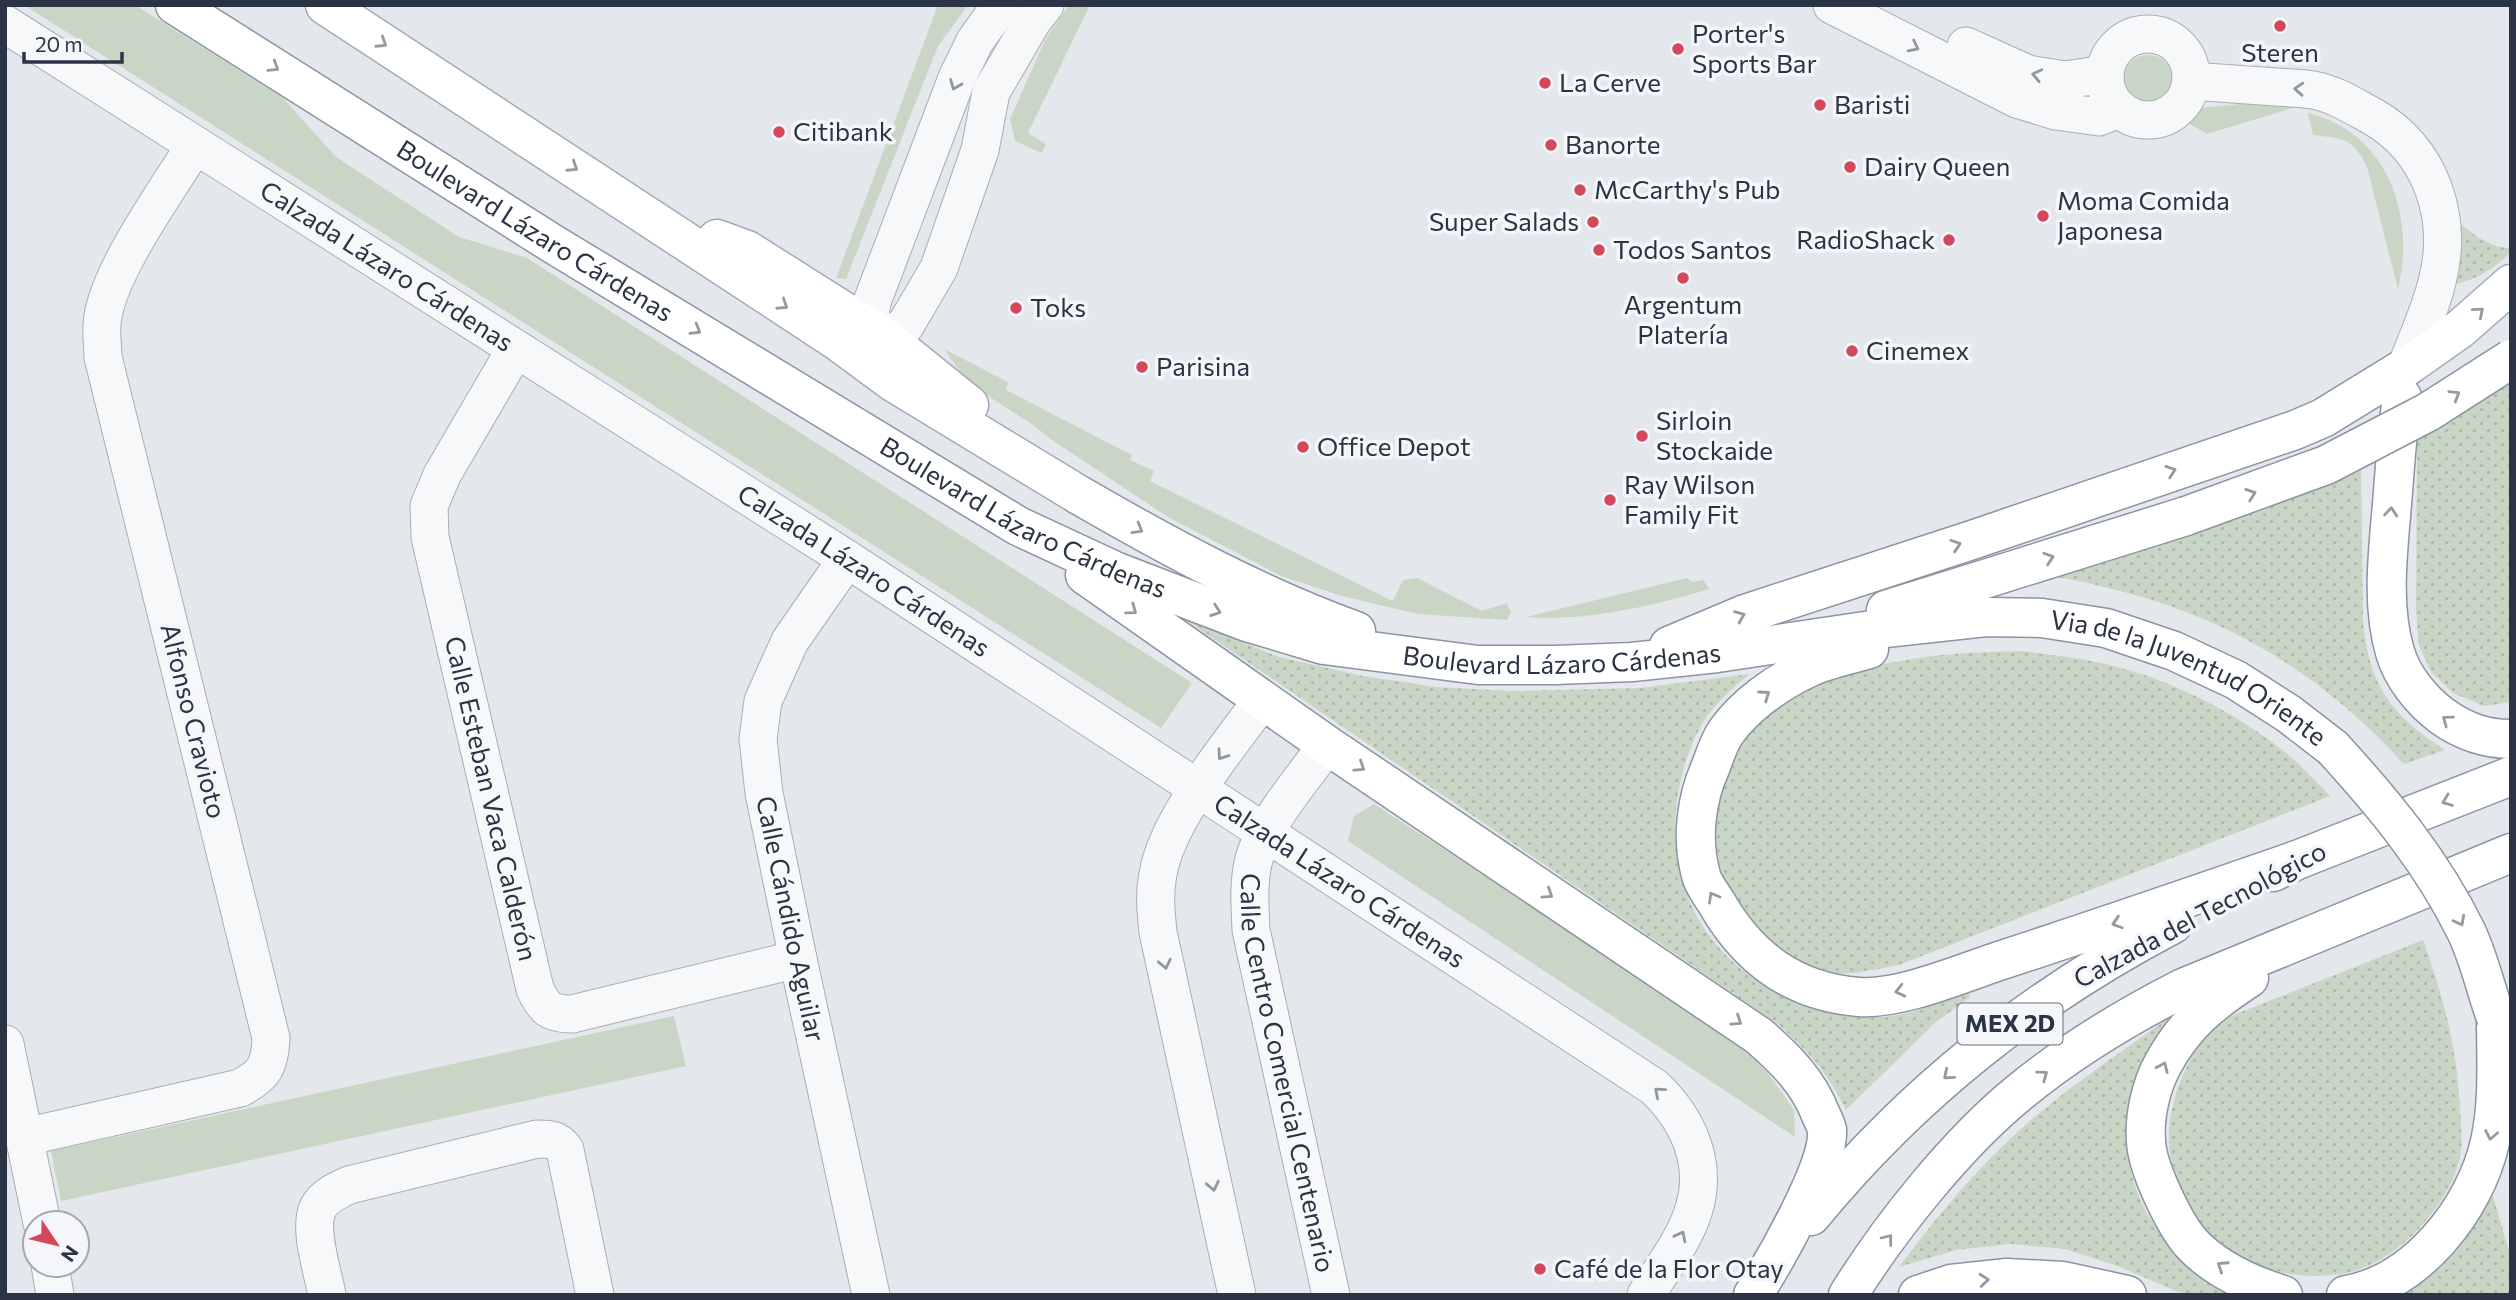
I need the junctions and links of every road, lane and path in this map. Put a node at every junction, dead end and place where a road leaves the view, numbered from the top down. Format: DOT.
graph roads {
  1 [pos="175,5"];
  2 [pos="325,5"];
  3 [pos="1001,5"];
  4 [pos="1045,5"];
  5 [pos="1832,5"];
  6 [pos="1884,5"];
  7 [pos="2143,15"];
  8 [pos="5,24"];
  9 [pos="975,41"];
  10 [pos="1012,54"];
  11 [pos="2109,63"];
  12 [pos="2191,81"];
  13 [pos="2118,109"];
  14 [pos="195,145"];
  15 [pos="640,212"];
  16 [pos="2511,284"];
  17 [pos="889,327"];
  18 [pos="515,350"];
  19 [pos="2511,359"];
  20 [pos="2406,368"];
  21 [pos="1079,495"];
  22 [pos="1018,526"];
  23 [pos="847,559"];
  24 [pos="1986,617"];
  25 [pos="1773,644"];
  26 [pos="1431,658"];
  27 [pos="1632,662"];
  28 [pos="1262,699"];
  29 [pos="2511,738"];
  30 [pos="1327,745"];
  31 [pos="2511,776"];
  32 [pos="1199,788"];
  33 [pos="1265,832"];
  34 [pos="2511,853"];
  35 [pos="2297,860"];
  36 [pos="2393,902"];
  37 [pos="798,959"];
  38 [pos="2496,1018"];
  39 [pos="5,1044"];
  40 [pos="2511,1085"];
  41 [pos="25,1137"];
  42 [pos="39,1209"];
  43 [pos="1777,1258"];
  44 [pos="327,1295"];
  45 [pos="595,1295"];
  46 [pos="871,1295"];
  47 [pos="1237,1295"];
  48 [pos="1331,1295"];
  49 [pos="1646,1295"];
  50 [pos="1754,1295"];
  51 [pos="1848,1295"];
  52 [pos="1918,1295"];
  53 [pos="2127,1295"];
  54 [pos="2283,1295"];
  55 [pos="2346,1295"];
  1 -- 22 [label="main road, Boulevard Lázaro Cárdenas, one-way"];
  2 -- 15 [label="main road, Boulevard Lázaro Cárdenas, one-way"];
  3 -- 9 [label="street"];
  4 -- 10 [label="street"];
  5 -- 13 [label="street, one-way"];
  11 -- 6 [label="street, one-way"];
  7 -- 11 [label="street"];
  7 -- 12 [label="street"];
  8 -- 14 [label="street, Calzada Lázaro Cárdenas"];
  9 -- 10 [label="street"];
  9 -- 17 [label="street, one-way"];
  10 -- 17 [label="street"];
  11 -- 13 [label="street"];
  12 -- 13 [label="street"];
  20 -- 12 [label="street, one-way"];
  14 -- 18 [label="street, Calzada Lázaro Cárdenas"];
  14 -- 41 [label="street, Alfonso Cravioto"];
  15 -- 17 [label="main road"];
  15 -- 21 [label="main road, Boulevard Lázaro Cárdenas, one-way"];
  20 -- 16 [label="main road, one-way"];
  17 -- 21 [label="main road"];
  18 -- 23 [label="street, Calzada Lázaro Cárdenas"];
  18 -- 37 [label="street, Calle Esteban Vaca Calderón"];
  25 -- 19 [label="main road, one-way, bridge"];
  27 -- 20 [label="main road, one-way"];
  29 -- 20 [label="main road, one-way"];
  21 -- 26 [label="main road, one-way"];
  22 -- 26 [label="main road, Boulevard Lázaro Cárdenas, one-way"];
  22 -- 28 [label="main road, one-way"];
  23 -- 32 [label="street, Calzada Lázaro Cárdenas"];
  23 -- 37 [label="street, Calle Cándido Aguilar"];
  24 -- 25 [label="main road, Boulevard Lázaro Cárdenas"];
  35 -- 24 [label="main road, one-way"];
  24 -- 38 [label="main road, Via de la Juventud Oriente, one-way, bridge"];
  25 -- 27 [label="main road, Boulevard Lázaro Cárdenas"];
  26 -- 27 [label="main road, Boulevard Lázaro Cárdenas"];
  28 -- 30 [label="main road"];
  28 -- 32 [label="street, one-way"];
  30 -- 33 [label="street, Calle Centro Comercial Centenario"];
  30 -- 43 [label="main road, one-way"];
  31 -- 35 [label="main road, Calzada del Tecnológico / MEX 2D, one-way"];
  32 -- 33 [label="street, Calzada Lázaro Cárdenas"];
  32 -- 47 [label="street, one-way"];
  33 -- 48 [label="street, Calle Centro Comercial Centenario"];
  49 -- 33 [label="street, Calzada Lázaro Cárdenas, one-way"];
  34 -- 36 [label="main road"];
  35 -- 43 [label="main road, Calzada del Tecnológico / MEX 2D, one-way"];
  51 -- 36 [label="main road, one-way"];
  54 -- 36 [label="main road, one-way"];
  37 -- 46 [label="street, Calle Cándido Aguilar"];
  38 -- 40 [label="main road, Via de la Juventud Oriente"];
  38 -- 55 [label="main road, one-way"];
  39 -- 41 [label="street"];
  41 -- 42 [label="street"];
  43 -- 50 [label="main road, MEX 2D"];
  44 -- 45 [label="street"];
  52 -- 53 [label="main road, one-way"];
}
